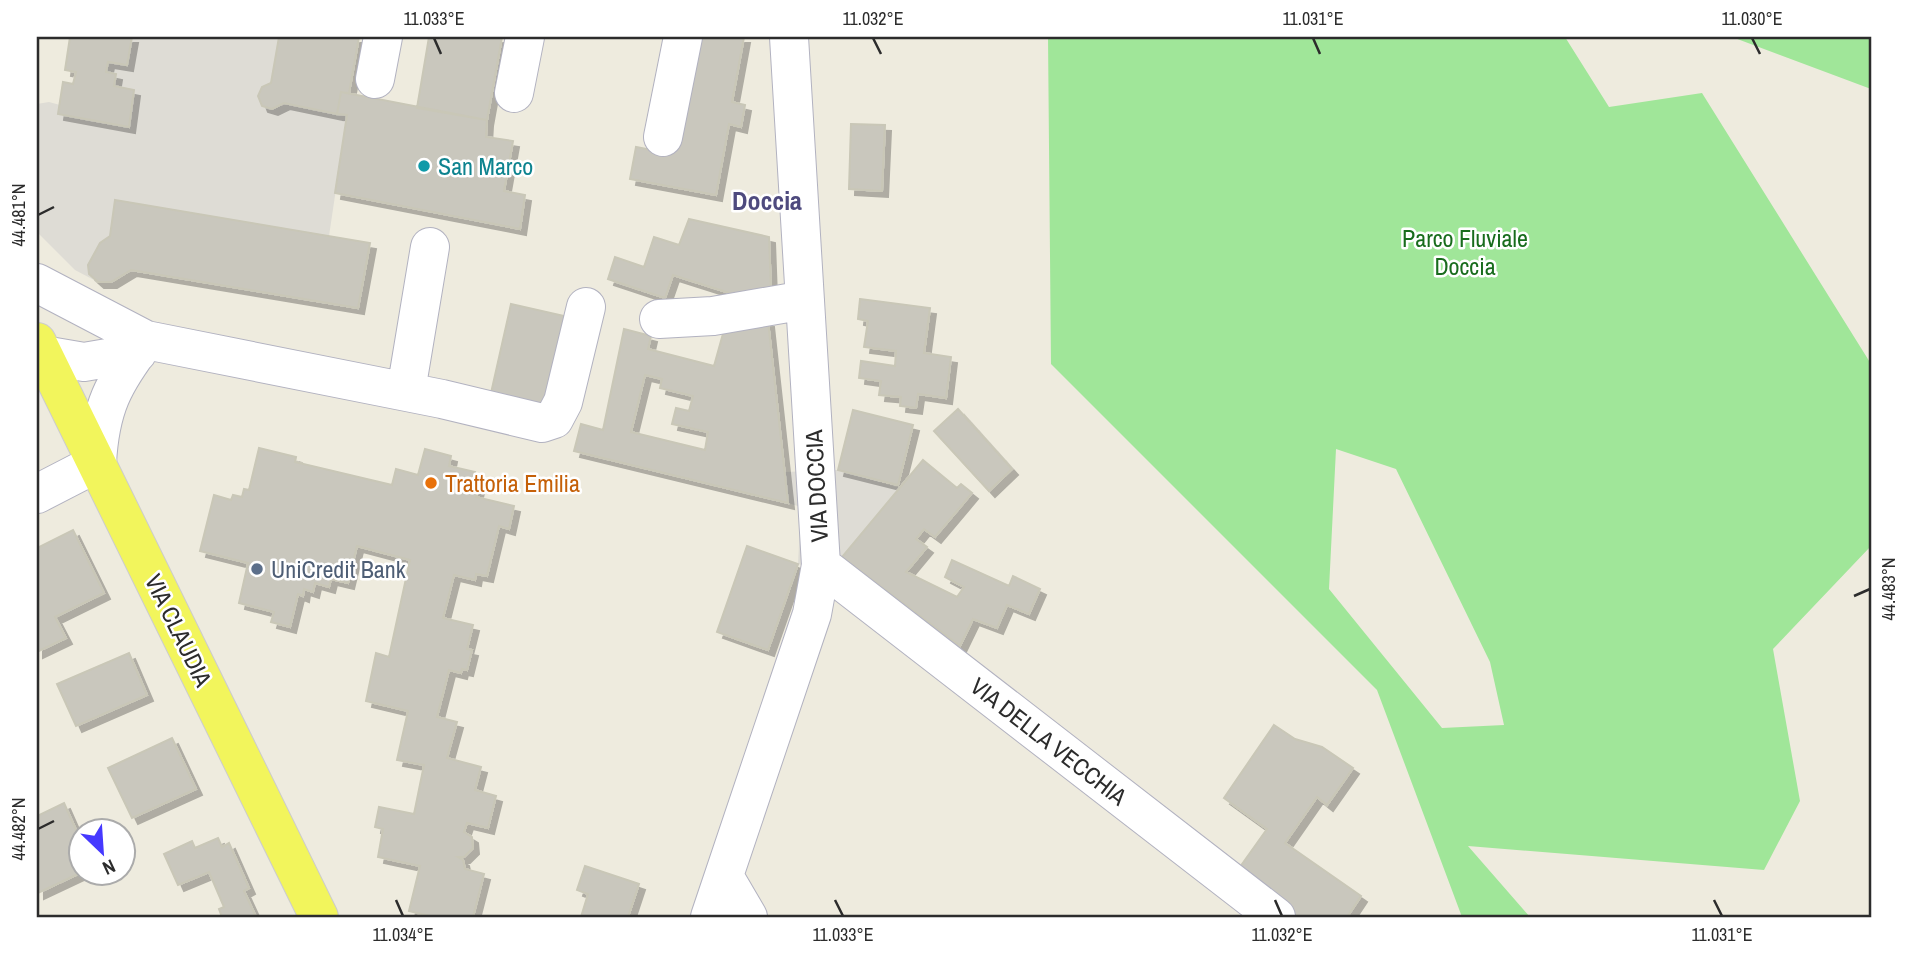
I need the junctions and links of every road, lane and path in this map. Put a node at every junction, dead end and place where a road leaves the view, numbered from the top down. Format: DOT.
graph roads {
  1 [pos="383,37"];
  2 [pos="525,37"];
  3 [pos="683,37"];
  4 [pos="789,37"];
  5 [pos="375,79"];
  6 [pos="514,93"];
  7 [pos="663,136"];
  8 [pos="430,247"];
  9 [pos="37,283"];
  10 [pos="805,300"];
  11 [pos="586,307"];
  12 [pos="659,319"];
  13 [pos="112,324"];
  14 [pos="142,346"];
  15 [pos="40,349"];
  16 [pos="406,391"];
  17 [pos="97,463"];
  18 [pos="37,494"];
  19 [pos="821,565"];
  20 [pos="724,876"];
  21 [pos="320,917"];
  22 [pos="710,917"];
  23 [pos="748,917"];
  24 [pos="1276,917"];
  1 -- 5 [label="street"];
  2 -- 6 [label="street"];
  3 -- 7 [label="street"];
  4 -- 10 [label="street, VIA DOCCIA"];
  8 -- 16 [label="street"];
  9 -- 13 [label="street"];
  10 -- 12 [label="street"];
  10 -- 19 [label="street, VIA DOCCIA"];
  11 -- 16 [label="street"];
  13 -- 14 [label="street"];
  13 -- 15 [label="street"];
  14 -- 15 [label="street"];
  14 -- 16 [label="street"];
  14 -- 17 [label="street"];
  15 -- 17 [label="main road, VIA CLAUDIA"];
  17 -- 18 [label="street"];
  17 -- 21 [label="main road, VIA CLAUDIA"];
  19 -- 20 [label="street, VIA DOCCIA"];
  19 -- 24 [label="street, VIA DELLA VECCHIA"];
  20 -- 22 [label="street, VIA DOCCIA"];
  20 -- 23 [label="street"];
}
